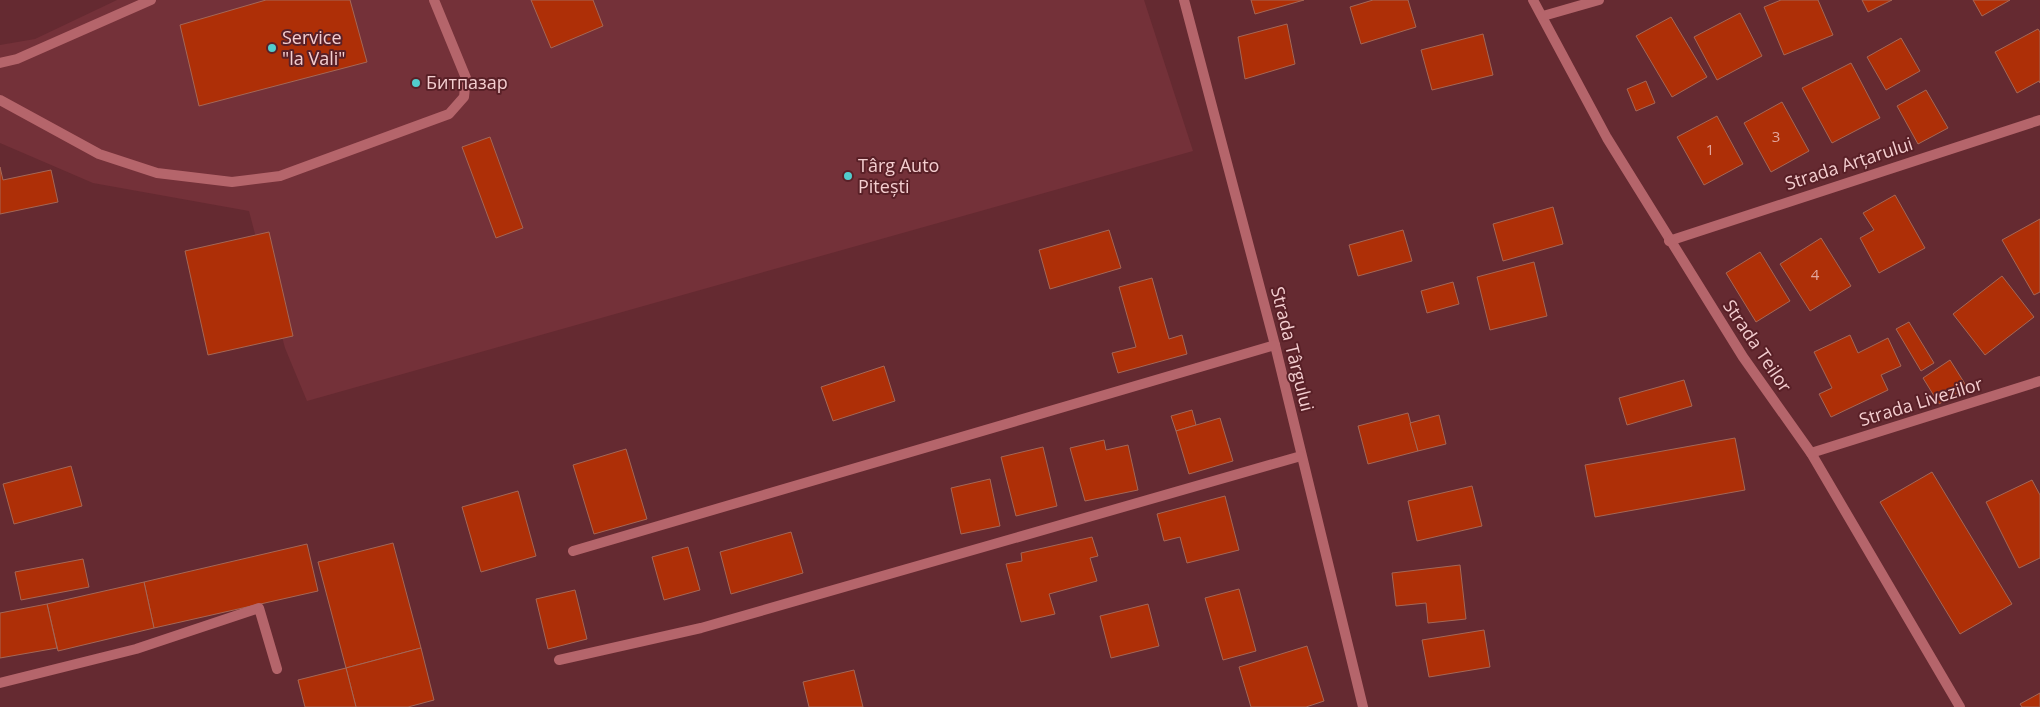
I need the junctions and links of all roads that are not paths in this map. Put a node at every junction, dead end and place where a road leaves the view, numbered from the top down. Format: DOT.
graph roads {
  1 [pos="151,0"];
  2 [pos="434,0"];
  3 [pos="1184,0"];
  4 [pos="1533,0"];
  5 [pos="1599,0"];
  6 [pos="1543,16"];
  7 [pos="0,63"];
  8 [pos="0,100"];
  9 [pos="2040,120"];
  10 [pos="1669,240"];
  11 [pos="1275,345"];
  12 [pos="2040,381"];
  13 [pos="1811,454"];
  14 [pos="1301,456"];
  15 [pos="574,552"];
  16 [pos="559,660"];
  17 [pos="277,669"];
  18 [pos="0,683"];
  19 [pos="1363,707"];
  20 [pos="1960,707"];
  1 -- 7 [label="street"];
  2 -- 8 [label="street"];
  3 -- 11 [label="street, Strada Târgului"];
  4 -- 6 [label="street, Strada Teilor"];
  5 -- 6 [label="street"];
  6 -- 10 [label="street, Strada Teilor"];
  9 -- 10 [label="street, Strada Arțarului"];
  10 -- 13 [label="street, Strada Teilor"];
  11 -- 14 [label="street, Strada Târgului"];
  11 -- 15 [label="street"];
  12 -- 13 [label="street, Strada Livezilor"];
  13 -- 20 [label="street, Strada Teilor"];
  14 -- 16 [label="street"];
  14 -- 19 [label="street, Strada Târgului"];
  17 -- 18 [label="street"];
}
